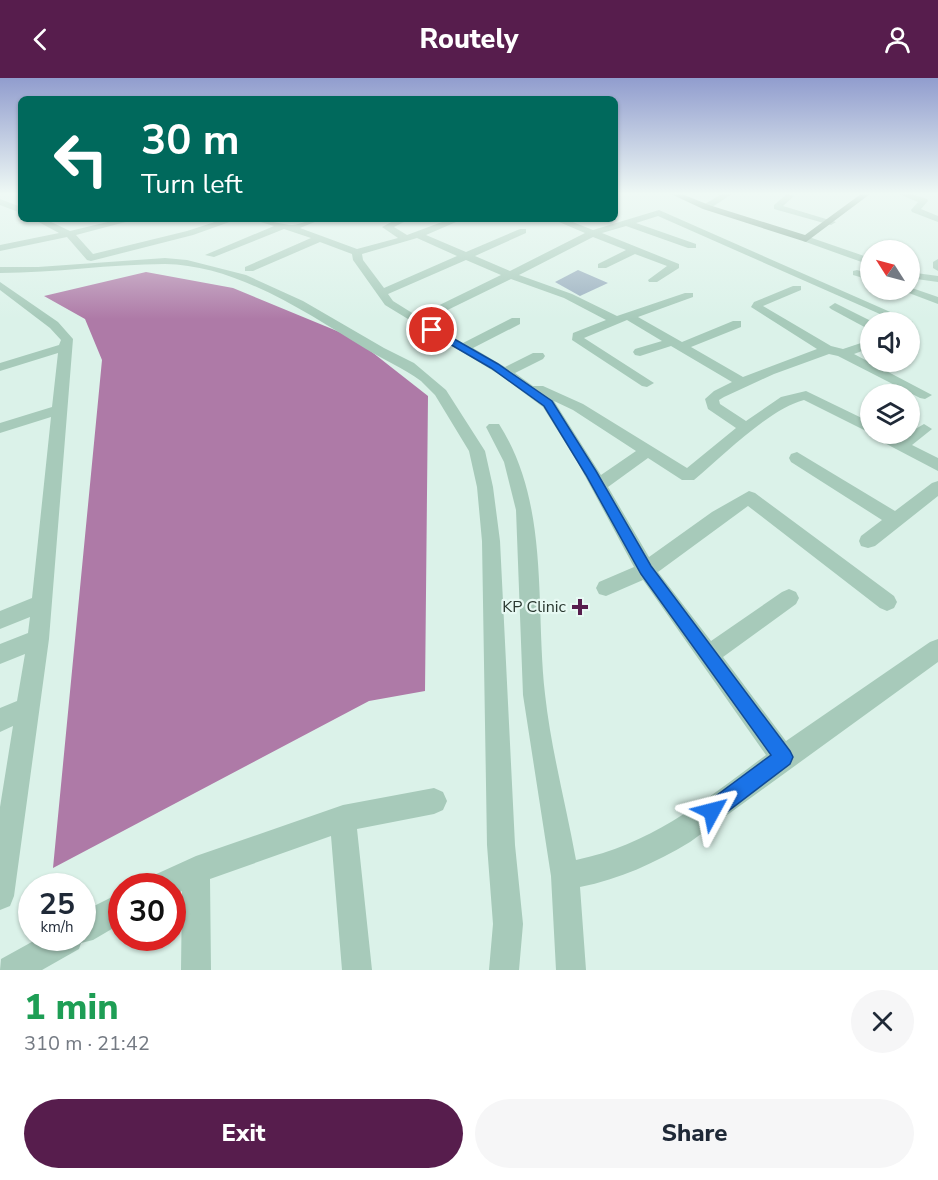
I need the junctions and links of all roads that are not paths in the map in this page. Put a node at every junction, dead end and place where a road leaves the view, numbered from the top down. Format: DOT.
graph roads {
  1 [pos="61,236"];
  2 [pos="70,236"];
  3 [pos="181,236"];
  4 [pos="263,236"];
  5 [pos="313,236"];
  6 [pos="401,236"];
  7 [pos="418,236"];
  8 [pos="512,236"];
  9 [pos="588,236"];
  10 [pos="599,236"];
  11 [pos="663,236"];
  12 [pos="710,236"];
  13 [pos="795,236"];
  14 [pos="811,236"];
  15 [pos="320,238"];
  16 [pos="407,239"];
  17 [pos="806,239"];
  18 [pos="692,246"];
  19 [pos="0,248"];
  20 [pos="634,250"];
  21 [pos="357,252"];
  22 [pos="210,255"];
  23 [pos="466,256"];
  24 [pos="860,258"];
  25 [pos="938,262"];
  26 [pos="84,263"];
  27 [pos="602,266"];
  28 [pos="938,268"];
  29 [pos="249,269"];
  30 [pos="0,270"];
  31 [pos="857,273"];
  32 [pos="860,274"];
  33 [pos="510,275"];
  34 [pos="920,278"];
  35 [pos="938,279"];
  36 [pos="653,280"];
  37 [pos="0,285"];
  38 [pos="796,288"];
  39 [pos="381,293"];
  40 [pos="689,295"];
  41 [pos="920,295"];
  42 [pos="938,301"];
  43 [pos="835,308"];
  44 [pos="883,312"];
  45 [pos="622,318"];
  46 [pos="416,321"];
  47 [pos="516,321"];
  48 [pos="860,321"];
  49 [pos="737,324"];
  50 [pos="677,344"];
  51 [pos="65,347"];
  52 [pos="860,347"];
  53 [pos="463,348"];
  54 [pos="828,350"];
  55 [pos="640,352"];
  56 [pos="843,353"];
  57 [pos="538,356"];
  58 [pos="0,367"];
  59 [pos="505,372"];
  60 [pos="742,382"];
  61 [pos="647,383"];
  62 [pos="525,385"];
  63 [pos="934,394"];
  64 [pos="59,410"];
  65 [pos="860,423"];
  66 [pos="494,427"];
  67 [pos="0,428"];
  68 [pos="746,428"];
  69 [pos="924,429"];
  70 [pos="901,445"];
  71 [pos="648,450"];
  72 [pos="797,458"];
  73 [pos="938,465"];
  74 [pos="599,485"];
  75 [pos="938,487"];
  76 [pos="897,520"];
  77 [pos="868,541"];
  78 [pos="646,570"];
  79 [pos="606,588"];
  80 [pos="789,598"];
  81 [pos="887,602"];
  82 [pos="42,603"];
  83 [pos="0,620"];
  84 [pos="38,639"];
  85 [pos="938,649"];
  86 [pos="0,654"];
  87 [pos="710,654"];
  88 [pos="28,708"];
  89 [pos="0,720"];
  90 [pos="783,757"];
  91 [pos="434,801"];
  92 [pos="343,819"];
  93 [pos="5,827"];
  94 [pos="196,870"];
  95 [pos="186,875"];
  96 [pos="565,876"];
  97 [pos="0,896"];
  98 [pos="45,951"];
  99 [pos="12,970"];
  100 [pos="196,970"];
  101 [pos="357,970"];
  102 [pos="504,970"];
  103 [pos="571,970"];
  1 -- 19 [label="street"];
  2 -- 26 [label="street"];
  3 -- 26 [label="street"];
  4 -- 22 [label="street"];
  5 -- 15 [label="street"];
  6 -- 16 [label="street"];
  7 -- 16 [label="street"];
  7 -- 23 [label="street"];
  8 -- 23 [label="street"];
  9 -- 33 [label="street"];
  10 -- 20 [label="street"];
  11 -- 18 [label="street"];
  12 -- 44 [label="street"];
  13 -- 17 [label="street"];
  14 -- 17 [label="street"];
  15 -- 21 [label="street"];
  15 -- 29 [label="street"];
  16 -- 21 [label="street"];
  17 -- 24 [label="street"];
  20 -- 27 [label="street"];
  20 -- 36 [label="street"];
  21 -- 39 [label="street"];
  23 -- 33 [label="street"];
  23 -- 39 [label="street"];
  25 -- 28 [label="street"];
  26 -- 30 [label="street"];
  26 -- 102 [label="street"];
  31 -- 32 [label="street"];
  33 -- 45 [label="street"];
  33 -- 46 [label="street"];
  34 -- 35 [label="street"];
  37 -- 51 [label="street"];
  38 -- 54 [label="street"];
  39 -- 46 [label="street"];
  40 -- 45 [label="street"];
  41 -- 42 [label="street"];
  43 -- 48 [label="street"];
  45 -- 50 [label="street"];
  45 -- 61 [label="street"];
  46 -- 53 [label="street"];
  47 -- 53 [label="street"];
  49 -- 50 [label="street"];
  50 -- 55 [label="street"];
  50 -- 60 [label="street"];
  51 -- 58 [label="street"];
  51 -- 64 [label="street"];
  52 -- 56 [label="street"];
  53 -- 59 [label="street"];
  54 -- 56 [label="street"];
  54 -- 60 [label="street"];
  56 -- 63 [label="street"];
  57 -- 59 [label="street"];
  59 -- 62 [label="street"];
  60 -- 68 [label="street"];
  62 -- 71 [label="street"];
  62 -- 74 [label="street"];
  64 -- 67 [label="street"];
  64 -- 82 [label="street"];
  65 -- 68 [label="street"];
  66 -- 96 [label="street"];
  68 -- 71 [label="street"];
  69 -- 70 [label="street"];
  70 -- 73 [label="street"];
  71 -- 74 [label="street"];
  72 -- 76 [label="street"];
  74 -- 78 [label="street"];
  75 -- 76 [label="street"];
  76 -- 77 [label="street"];
  78 -- 79 [label="street"];
  78 -- 81 [label="street"];
  78 -- 87 [label="street"];
  80 -- 87 [label="street"];
  82 -- 83 [label="street"];
  82 -- 84 [label="street"];
  84 -- 86 [label="street"];
  84 -- 88 [label="street"];
  85 -- 90 [label="street"];
  87 -- 90 [label="street"];
  88 -- 89 [label="street"];
  88 -- 93 [label="street"];
  90 -- 96 [label="street"];
  91 -- 92 [label="street"];
  92 -- 94 [label="street"];
  92 -- 101 [label="street"];
  93 -- 97 [label="street"];
  94 -- 95 [label="street"];
  94 -- 100 [label="street"];
  96 -- 103 [label="street"];
  98 -- 99 [label="street"];
}
